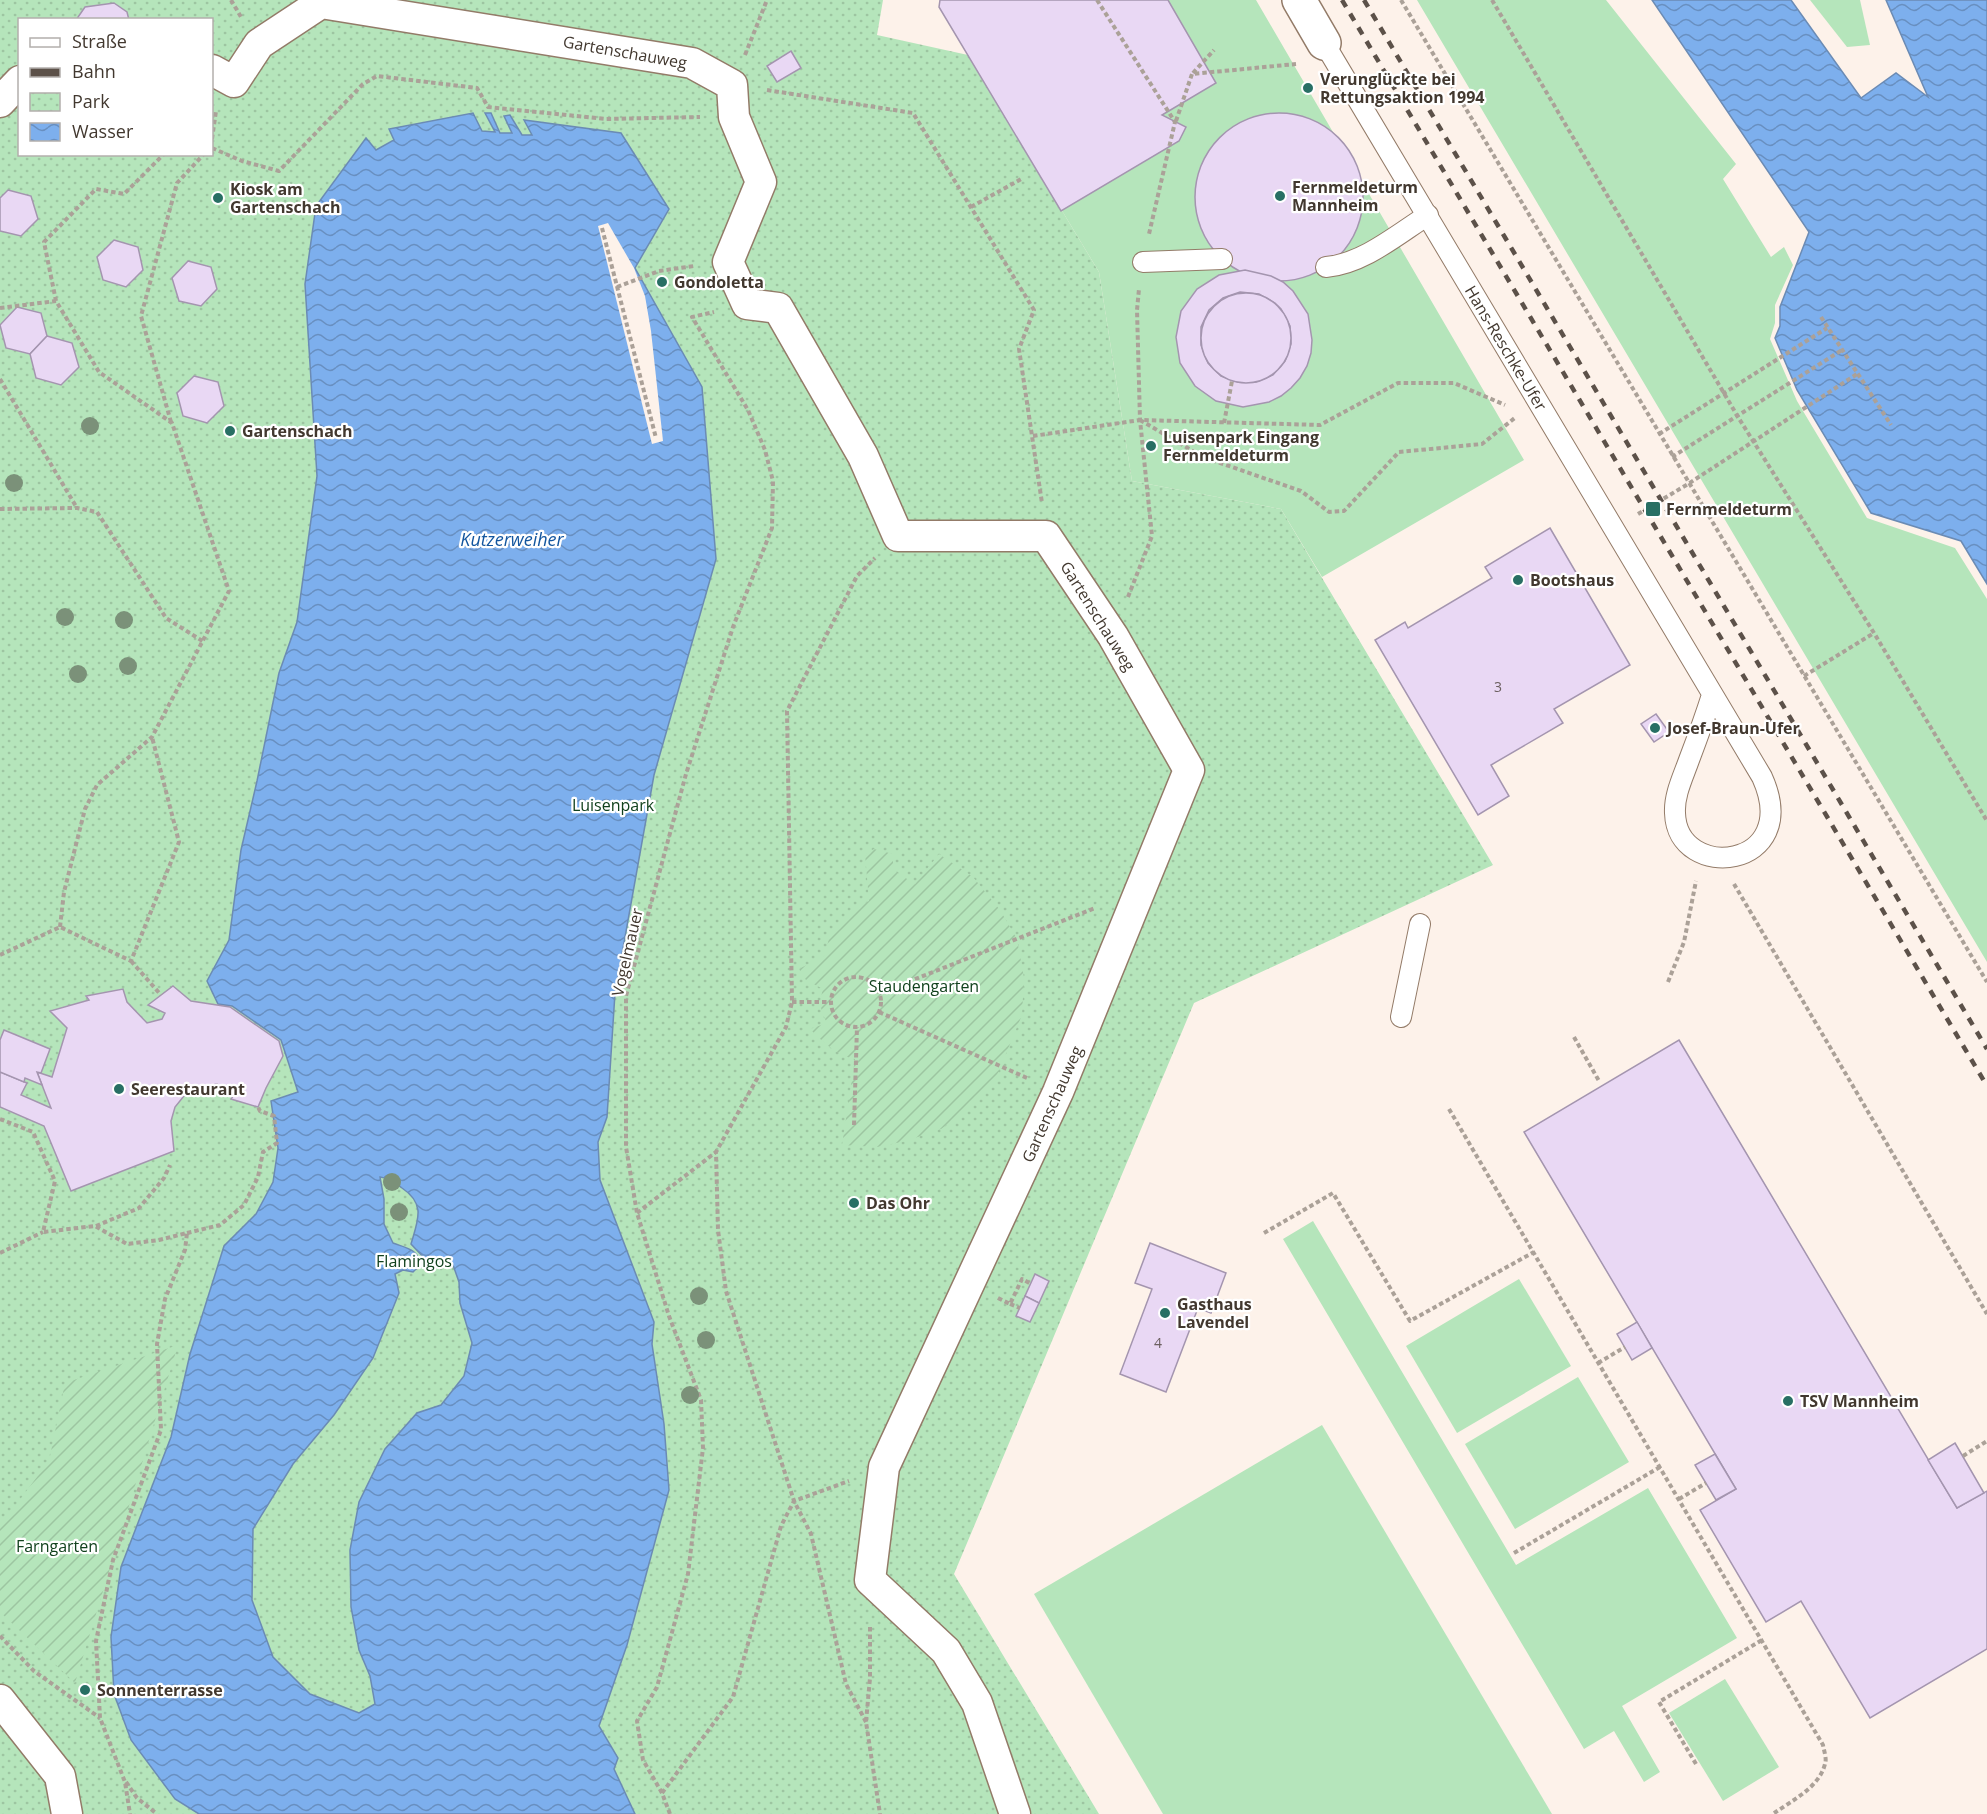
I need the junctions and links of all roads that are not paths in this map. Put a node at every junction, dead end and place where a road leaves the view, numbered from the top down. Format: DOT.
graph roads {
  1 [pos="1299,0"];
  2 [pos="1313,53"];
  3 [pos="213,71"];
  4 [pos="18,83"];
  5 [pos="0,102"];
  6 [pos="1428,215"];
  7 [pos="1222,259"];
  8 [pos="1143,262"];
  9 [pos="1326,267"];
  10 [pos="1712,695"];
  11 [pos="1420,924"];
  12 [pos="1401,1017"];
  13 [pos="0,1700"];
  14 [pos="67,1814"];
  15 [pos="1015,1814"];
  1 -- 2 [label="street, Hans-Reschke-Ufer"];
  2 -- 6 [label="lane, Hans-Reschke-Ufer"];
  3 -- 15 [label="street, Gartenschauweg"];
  4 -- 5 [label="street"];
  6 -- 9 [label="lane"];
  6 -- 10 [label="lane, Hans-Reschke-Ufer"];
  7 -- 8 [label="lane"];
  10 -- 10 [label="lane, Hans-Reschke-Ufer"];
  11 -- 12 [label="lane"];
  13 -- 14 [label="street"];
}
